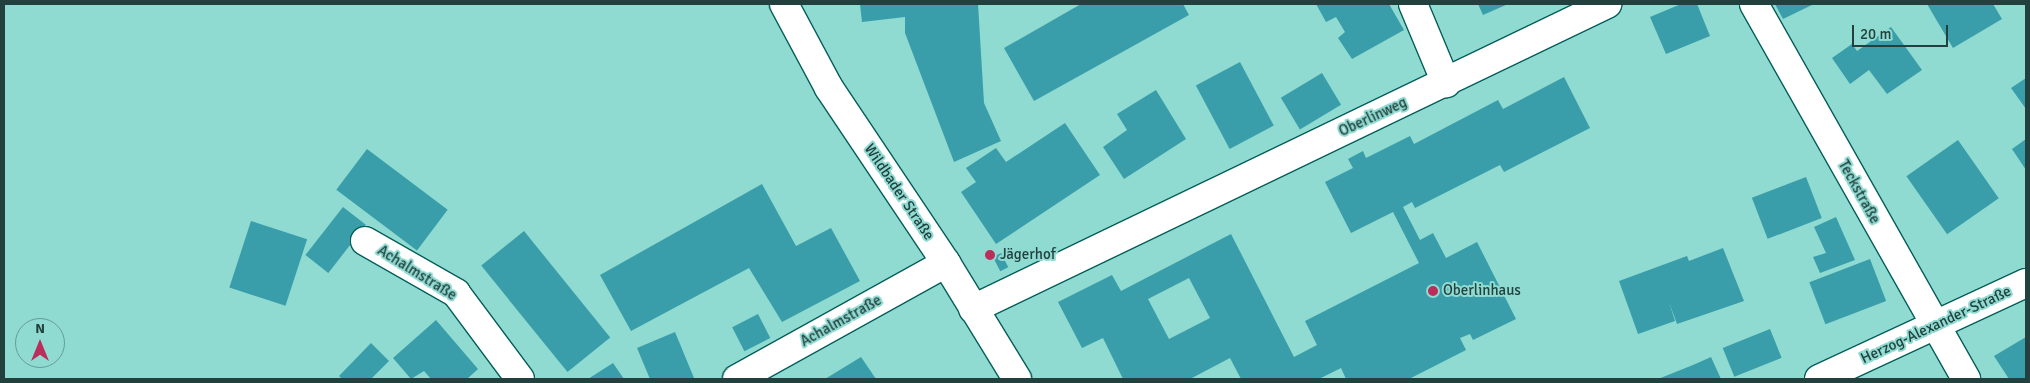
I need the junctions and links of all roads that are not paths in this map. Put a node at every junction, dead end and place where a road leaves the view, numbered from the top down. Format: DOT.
graph roads {
  1 [pos="784,4"];
  2 [pos="1413,4"];
  3 [pos="1607,4"];
  4 [pos="1754,4"];
  5 [pos="1446,83"];
  6 [pos="365,241"];
  7 [pos="946,263"];
  8 [pos="2026,283"];
  9 [pos="973,309"];
  10 [pos="1934,325"];
  11 [pos="740,378"];
  12 [pos="520,379"];
  13 [pos="1017,379"];
  14 [pos="1819,379"];
  15 [pos="1966,379"];
  1 -- 7 [label="street, Wildbader Straße"];
  2 -- 5 [label="street"];
  3 -- 5 [label="street, Oberlinweg"];
  4 -- 10 [label="street, Teckstraße"];
  5 -- 9 [label="street, Oberlinweg"];
  6 -- 12 [label="street, Achalmstraße"];
  7 -- 9 [label="street, Wildbader Straße"];
  7 -- 11 [label="street, Achalmstraße"];
  8 -- 10 [label="street, Herzog-Alexander-Straße"];
  9 -- 13 [label="street, Wildbader Straße"];
  10 -- 14 [label="street, Herzog-Alexander-Straße"];
  10 -- 15 [label="street, Teckstraße"];
}
